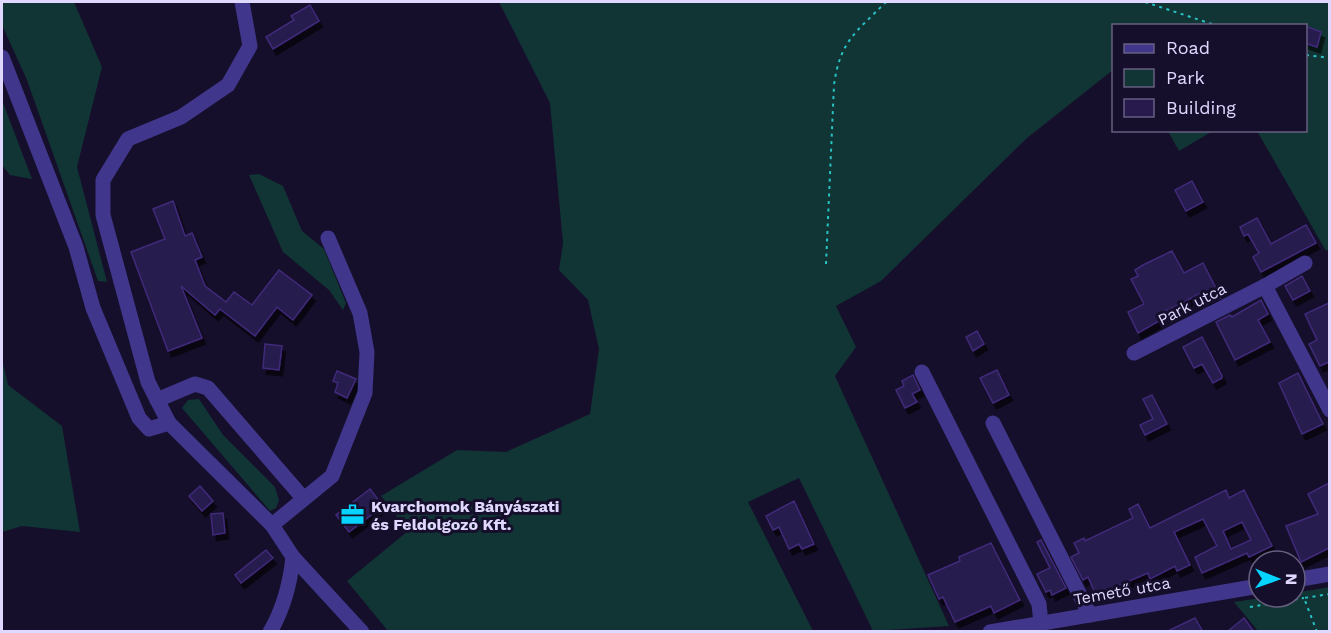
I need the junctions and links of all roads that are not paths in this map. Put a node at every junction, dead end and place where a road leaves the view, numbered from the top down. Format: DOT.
graph roads {
  1 [pos="242,2"];
  2 [pos="2,57"];
  3 [pos="328,238"];
  4 [pos="1305,264"];
  5 [pos="1265,286"];
  6 [pos="1134,353"];
  7 [pos="922,372"];
  8 [pos="157,400"];
  9 [pos="1329,410"];
  10 [pos="169,423"];
  11 [pos="993,423"];
  12 [pos="303,498"];
  13 [pos="272,525"];
  14 [pos="292,557"];
  15 [pos="1329,574"];
  16 [pos="1307,578"];
  17 [pos="1247,588"];
  18 [pos="1090,615"];
  19 [pos="1041,623"];
  20 [pos="270,632"];
  21 [pos="362,632"];
  22 [pos="990,632"];
  1 -- 8 [label="street"];
  2 -- 10 [label="street"];
  3 -- 12 [label="street"];
  4 -- 5 [label="street, Park utca"];
  5 -- 6 [label="street, Park utca"];
  5 -- 9 [label="street"];
  7 -- 19 [label="street"];
  8 -- 10 [label="street"];
  8 -- 12 [label="street"];
  10 -- 13 [label="street"];
  11 -- 18 [label="street"];
  12 -- 13 [label="street"];
  13 -- 14 [label="street"];
  14 -- 20 [label="street"];
  14 -- 21 [label="street"];
  15 -- 16 [label="street"];
  17 -- 18 [label="street, Temető utca"];
  18 -- 19 [label="street, Temető utca"];
  19 -- 22 [label="street, Temető utca"];
}
